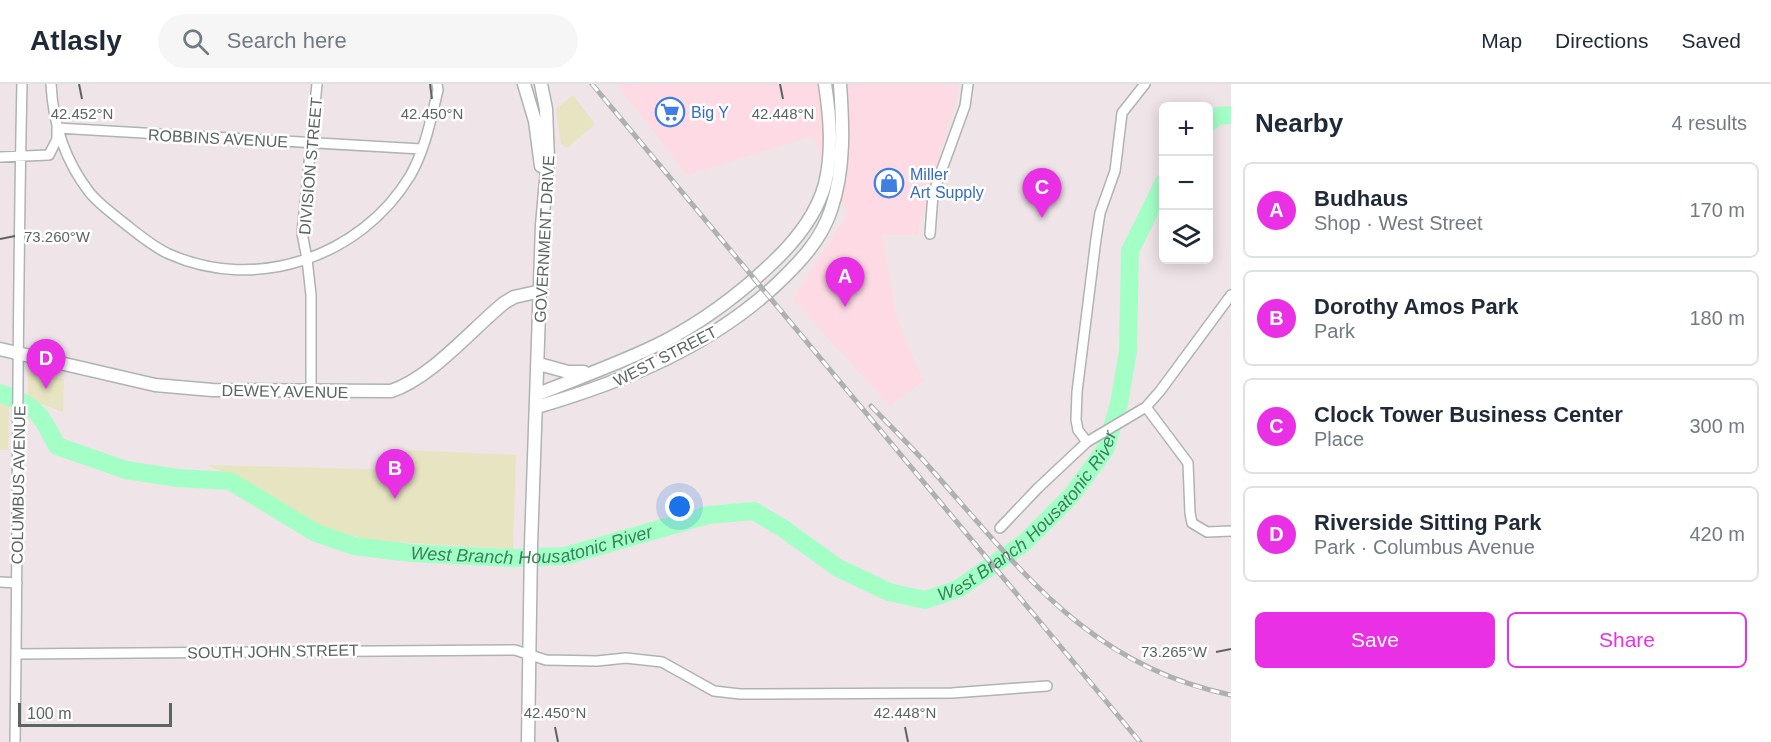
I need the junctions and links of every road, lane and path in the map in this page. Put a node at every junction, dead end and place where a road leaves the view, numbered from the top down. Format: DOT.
graph roads {
  1 [pos="22,84"];
  2 [pos="51,84"];
  3 [pos="317,84"];
  4 [pos="437,84"];
  5 [pos="524,84"];
  6 [pos="541,84"];
  7 [pos="825,84"];
  8 [pos="840,84"];
  9 [pos="968,84"];
  10 [pos="1145,84"];
  11 [pos="57,128"];
  12 [pos="311,142"];
  13 [pos="421,149"];
  14 [pos="0,156"];
  15 [pos="20,157"];
  16 [pos="543,206"];
  17 [pos="930,234"];
  18 [pos="307,259"];
  19 [pos="541,291"];
  20 [pos="1231,295"];
  21 [pos="0,349"];
  22 [pos="18,354"];
  23 [pos="539,364"];
  24 [pos="601,368"];
  25 [pos="311,391"];
  26 [pos="537,400"];
  27 [pos="1146,407"];
  28 [pos="1086,442"];
  29 [pos="1000,528"];
  30 [pos="1231,531"];
  31 [pos="0,582"];
  32 [pos="16,583"];
  33 [pos="16,654"];
  34 [pos="529,654"];
  35 [pos="1047,686"];
  36 [pos="15,742"];
  37 [pos="528,742"];
  1 -- 15 [label="street, COLUMBUS AVENUE"];
  2 -- 11 [label="street"];
  3 -- 12 [label="street, DIVISION STREET"];
  4 -- 13 [label="street"];
  5 -- 16 [label="street"];
  6 -- 16 [label="street, GOVERNMENT DRIVE"];
  7 -- 24 [label="street, WEST STREET"];
  8 -- 26 [label="street, WEST STREET"];
  9 -- 17 [label="street"];
  10 -- 28 [label="street"];
  11 -- 12 [label="street, ROBBINS AVENUE"];
  11 -- 15 [label="street"];
  11 -- 18 [label="street"];
  12 -- 13 [label="street, ROBBINS AVENUE"];
  12 -- 18 [label="street, DIVISION STREET"];
  13 -- 18 [label="street"];
  14 -- 15 [label="street"];
  15 -- 22 [label="street, COLUMBUS AVENUE"];
  16 -- 19 [label="street, GOVERNMENT DRIVE"];
  18 -- 25 [label="street, DIVISION STREET"];
  19 -- 23 [label="street, GOVERNMENT DRIVE"];
  19 -- 25 [label="street, DEWEY AVENUE"];
  20 -- 27 [label="street"];
  21 -- 22 [label="street, DEWEY AVENUE"];
  22 -- 25 [label="street, DEWEY AVENUE"];
  22 -- 32 [label="street, COLUMBUS AVENUE"];
  23 -- 24 [label="street, WEST STREET"];
  23 -- 26 [label="street, GOVERNMENT DRIVE"];
  24 -- 26 [label="street, WEST STREET"];
  26 -- 34 [label="street"];
  27 -- 28 [label="street"];
  27 -- 30 [label="street"];
  28 -- 29 [label="street"];
  31 -- 32 [label="street"];
  32 -- 33 [label="street, COLUMBUS AVENUE"];
  33 -- 34 [label="street, SOUTH JOHN STREET"];
  33 -- 36 [label="street, COLUMBUS AVENUE"];
  34 -- 35 [label="street, SOUTH JOHN STREET"];
  34 -- 37 [label="street"];
}
